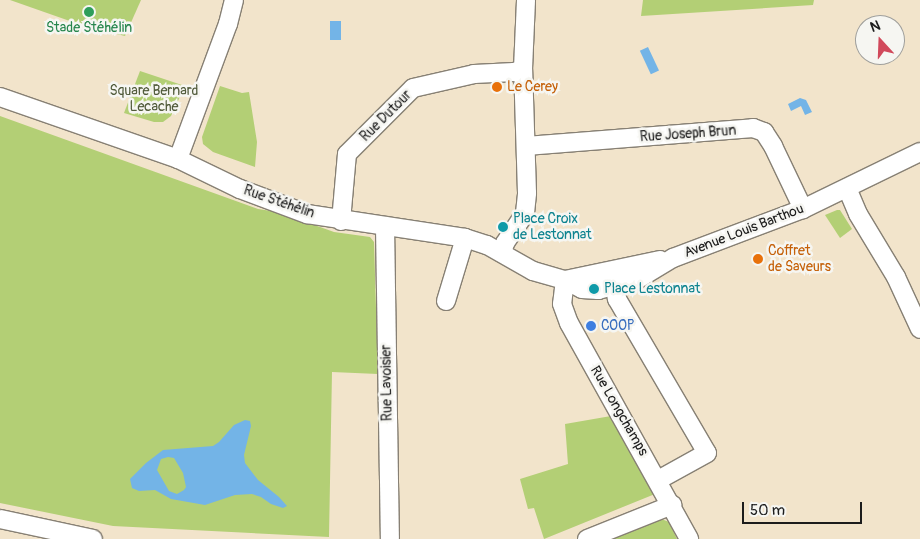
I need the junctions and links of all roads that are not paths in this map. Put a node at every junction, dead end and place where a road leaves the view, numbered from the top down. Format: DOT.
graph roads {
  1 [pos="234,0"];
  2 [pos="526,0"];
  3 [pos="523,69"];
  4 [pos="0,97"];
  5 [pos="526,146"];
  6 [pos="920,152"];
  7 [pos="178,159"];
  8 [pos="847,188"];
  9 [pos="803,209"];
  10 [pos="341,221"];
  11 [pos="384,226"];
  12 [pos="465,238"];
  13 [pos="502,253"];
  14 [pos="673,258"];
  15 [pos="565,280"];
  16 [pos="615,287"];
  17 [pos="446,301"];
  18 [pos="920,329"];
  19 [pos="658,480"];
  20 [pos="672,505"];
  21 [pos="0,520"];
  22 [pos="93,539"];
  23 [pos="390,539"];
  24 [pos="587,539"];
  25 [pos="689,539"];
  1 -- 7 [label="street"];
  2 -- 3 [label="street"];
  3 -- 5 [label="street"];
  3 -- 10 [label="street, Rue Dutour"];
  4 -- 7 [label="street, Rue Stéhélin"];
  5 -- 9 [label="street, Rue Joseph Brun"];
  5 -- 13 [label="street"];
  6 -- 8 [label="street, Avenue Louis Barthou"];
  7 -- 10 [label="street, Rue Stéhélin"];
  8 -- 9 [label="street, Avenue Louis Barthou"];
  8 -- 18 [label="street"];
  9 -- 14 [label="street, Avenue Louis Barthou"];
  10 -- 11 [label="street, Rue Stéhélin"];
  11 -- 12 [label="street, Rue Stéhélin"];
  11 -- 23 [label="street, Rue Lavoisier"];
  12 -- 13 [label="street, Rue Stéhélin"];
  12 -- 17 [label="street"];
  13 -- 15 [label="street, Rue Stéhélin"];
  14 -- 15 [label="street"];
  14 -- 16 [label="street, Avenue Louis Barthou"];
  15 -- 16 [label="street, Avenue Louis Barthou"];
  15 -- 19 [label="street, Rue Longchamps"];
  16 -- 19 [label="street"];
  19 -- 20 [label="street, Rue Longchamps"];
  20 -- 24 [label="street"];
  20 -- 25 [label="street, Rue Longchamps"];
  21 -- 22 [label="street"];
}
